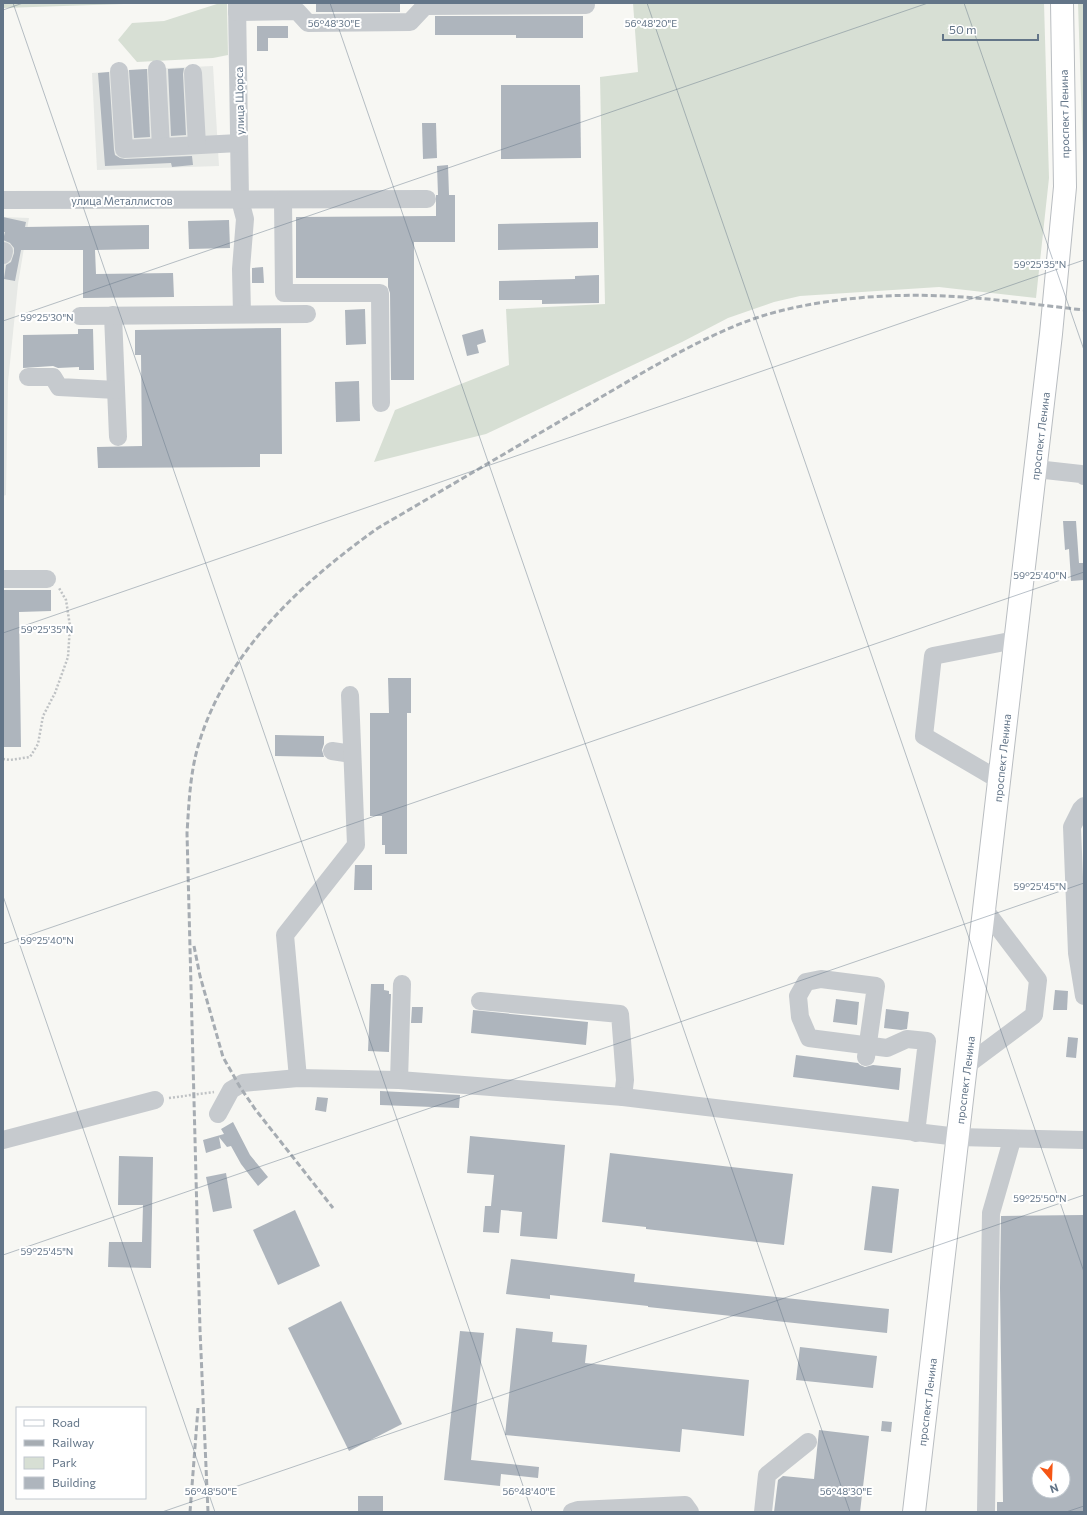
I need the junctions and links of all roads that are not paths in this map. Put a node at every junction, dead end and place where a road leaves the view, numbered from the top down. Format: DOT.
graph roads {
  1 [pos="1062,3"];
  2 [pos="506,4"];
  3 [pos="456,5"];
  4 [pos="586,5"];
  5 [pos="237,8"];
  6 [pos="157,69"];
  7 [pos="119,71"];
  8 [pos="193,73"];
  9 [pos="239,143"];
  10 [pos="197,145"];
  11 [pos="161,147"];
  12 [pos="427,199"];
  13 [pos="3,200"];
  14 [pos="240,200"];
  15 [pos="283,200"];
  16 [pos="3,251"];
  17 [pos="3,256"];
  18 [pos="242,314"];
  19 [pos="307,314"];
  20 [pos="80,316"];
  21 [pos="113,316"];
  22 [pos="28,377"];
  23 [pos="116,390"];
  24 [pos="380,403"];
  25 [pos="118,437"];
  26 [pos="1036,468"];
  27 [pos="1084,476"];
  28 [pos="47,578"];
  29 [pos="3,579"];
  30 [pos="1015,640"];
  31 [pos="350,695"];
  32 [pos="332,751"];
  33 [pos="352,754"];
  34 [pos="999,780"];
  35 [pos="1084,806"];
  36 [pos="985,910"];
  37 [pos="1081,953"];
  38 [pos="402,984"];
  39 [pos="1084,996"];
  40 [pos="480,1000"];
  41 [pos="867,1051"];
  42 [pos="967,1065"];
  43 [pos="298,1078"];
  44 [pos="399,1080"];
  45 [pos="623,1098"];
  46 [pos="155,1100"];
  47 [pos="218,1114"];
  48 [pos="916,1133"];
  49 [pos="958,1138"];
  50 [pos="3,1140"];
  51 [pos="1012,1140"];
  52 [pos="1084,1140"];
  53 [pos="808,1442"];
  54 [pos="572,1512"];
  55 [pos="690,1512"];
  56 [pos="762,1512"];
  57 [pos="914,1512"];
  58 [pos="986,1512"];
  1 -- 26 [label="main road, проспект Ленина"];
  2 -- 3 [label="street"];
  2 -- 4 [label="street"];
  3 -- 5 [label="street"];
  5 -- 9 [label="street, улица Щорса"];
  6 -- 11 [label="street"];
  7 -- 11 [label="street"];
  8 -- 10 [label="street"];
  9 -- 10 [label="street"];
  9 -- 14 [label="street, улица Щорса"];
  10 -- 11 [label="street"];
  12 -- 15 [label="street, улица Металлистов"];
  13 -- 14 [label="street, улица Металлистов"];
  14 -- 15 [label="street, улица Металлистов"];
  14 -- 18 [label="street, улица Щорса"];
  15 -- 24 [label="street"];
  16 -- 17 [label="street"];
  18 -- 19 [label="street"];
  18 -- 21 [label="street"];
  20 -- 21 [label="street"];
  21 -- 23 [label="street"];
  22 -- 23 [label="street"];
  23 -- 25 [label="street"];
  26 -- 27 [label="street"];
  26 -- 30 [label="main road, проспект Ленина"];
  28 -- 29 [label="street"];
  30 -- 34 [label="main road, проспект Ленина"];
  30 -- 34 [label="street"];
  31 -- 33 [label="street"];
  32 -- 33 [label="street"];
  33 -- 43 [label="street"];
  34 -- 36 [label="main road, проспект Ленина"];
  35 -- 37 [label="street"];
  36 -- 42 [label="main road, проспект Ленина"];
  36 -- 42 [label="street"];
  37 -- 39 [label="street"];
  38 -- 44 [label="street"];
  40 -- 45 [label="street"];
  41 -- 41 [label="street"];
  41 -- 48 [label="street"];
  42 -- 49 [label="main road, проспект Ленина"];
  43 -- 44 [label="street"];
  43 -- 47 [label="street"];
  44 -- 45 [label="street"];
  45 -- 48 [label="street"];
  46 -- 50 [label="street"];
  48 -- 49 [label="street"];
  49 -- 51 [label="street"];
  49 -- 57 [label="main road, проспект Ленина"];
  51 -- 52 [label="street"];
  51 -- 58 [label="street"];
  53 -- 56 [label="street"];
  54 -- 55 [label="street"];
}
